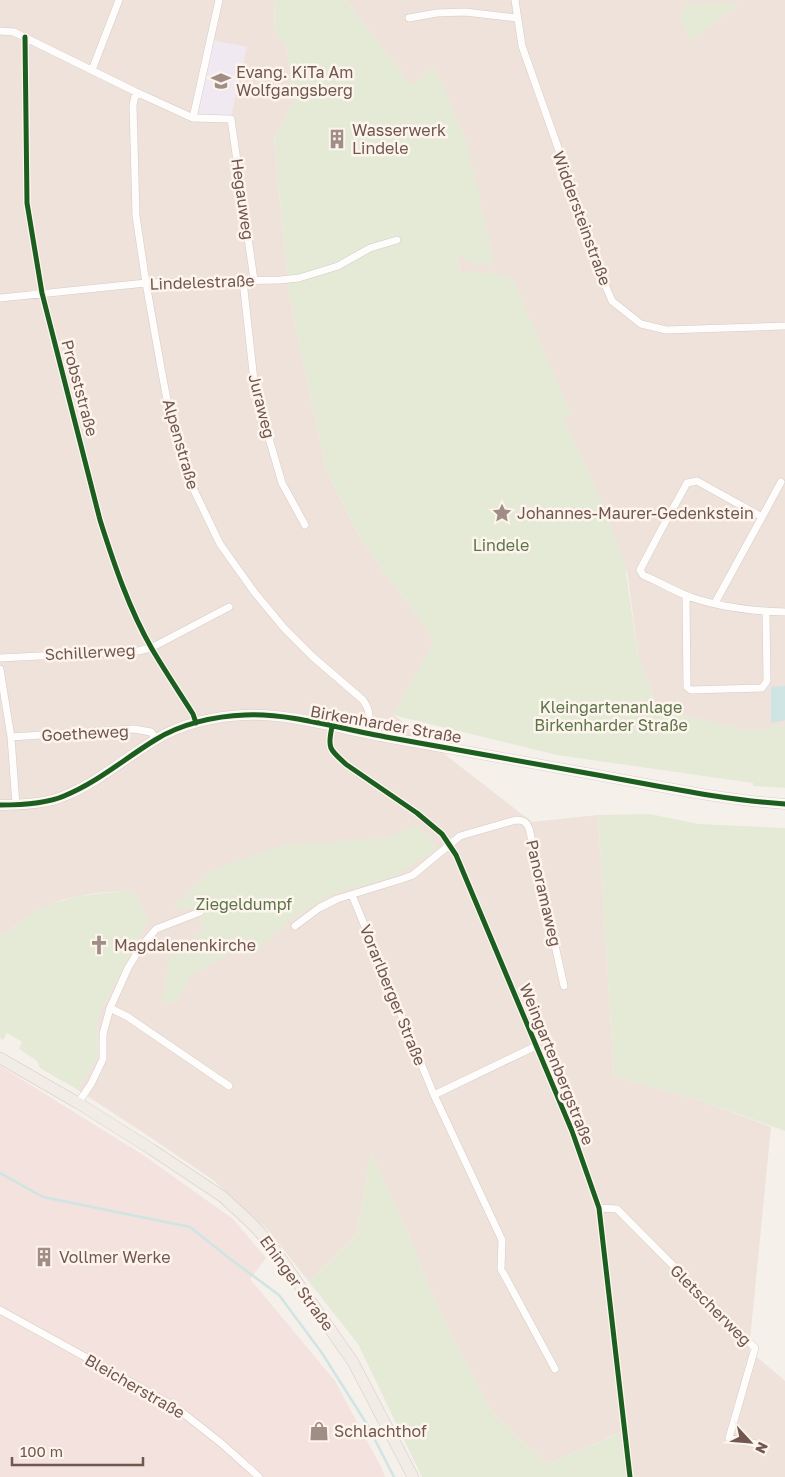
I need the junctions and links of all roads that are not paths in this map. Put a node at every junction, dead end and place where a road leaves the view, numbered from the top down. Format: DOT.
graph roads {
  1 [pos="119,0"];
  2 [pos="219,0"];
  3 [pos="516,0"];
  4 [pos="409,18"];
  5 [pos="517,18"];
  6 [pos="0,31"];
  7 [pos="25,37"];
  8 [pos="92,70"];
  9 [pos="136,92"];
  10 [pos="193,118"];
  11 [pos="397,240"];
  12 [pos="254,280"];
  13 [pos="243,281"];
  14 [pos="146,284"];
  15 [pos="42,293"];
  16 [pos="0,298"];
  17 [pos="785,326"];
  18 [pos="781,482"];
  19 [pos="762,517"];
  20 [pos="305,525"];
  21 [pos="686,595"];
  22 [pos="715,603"];
  23 [pos="229,607"];
  24 [pos="766,612"];
  25 [pos="785,612"];
  26 [pos="152,648"];
  27 [pos="0,658"];
  28 [pos="0,669"];
  29 [pos="196,723"];
  30 [pos="332,727"];
  31 [pos="366,734"];
  32 [pos="11,737"];
  33 [pos="156,739"];
  34 [pos="785,804"];
  35 [pos="0,805"];
  36 [pos="16,805"];
  37 [pos="449,844"];
  38 [pos="352,895"];
  39 [pos="200,912"];
  40 [pos="295,926"];
  41 [pos="564,986"];
  42 [pos="110,1008"];
  43 [pos="536,1046"];
  44 [pos="0,1058"];
  45 [pos="230,1086"];
  46 [pos="434,1095"];
  47 [pos="78,1103"];
  48 [pos="599,1208"];
  49 [pos="0,1310"];
  50 [pos="555,1368"];
  51 [pos="756,1444"];
  52 [pos="259,1477"];
  53 [pos="413,1477"];
  54 [pos="630,1477"];
  1 -- 8 [label="street"];
  2 -- 10 [label="street"];
  3 -- 5 [label="street, Widdersteinstraße"];
  4 -- 5 [label="street"];
  5 -- 17 [label="street, Widdersteinstraße"];
  6 -- 7 [label="street"];
  7 -- 8 [label="street"];
  7 -- 15 [label="street, Probststraße"];
  8 -- 9 [label="street"];
  9 -- 10 [label="street"];
  9 -- 14 [label="street, Alpenstraße"];
  10 -- 12 [label="street, Hegauweg"];
  11 -- 12 [label="street, Lindelestraße"];
  12 -- 13 [label="street, Lindelestraße"];
  13 -- 14 [label="street, Lindelestraße"];
  13 -- 20 [label="street, Juraweg"];
  14 -- 15 [label="street, Lindelestraße"];
  14 -- 31 [label="street, Alpenstraße"];
  15 -- 16 [label="street, Lindelestraße"];
  15 -- 26 [label="street, Probststraße"];
  18 -- 19 [label="street"];
  19 -- 21 [label="street"];
  19 -- 22 [label="street"];
  21 -- 22 [label="street"];
  21 -- 24 [label="street"];
  22 -- 24 [label="street"];
  23 -- 26 [label="street, Schillerweg"];
  24 -- 25 [label="street"];
  26 -- 27 [label="street, Schillerweg"];
  26 -- 29 [label="street, Probststraße"];
  28 -- 32 [label="street"];
  29 -- 30 [label="main road, Birkenharder Straße"];
  29 -- 33 [label="main road, Birkenharder Straße"];
  30 -- 31 [label="main road, Birkenharder Straße"];
  30 -- 37 [label="street, Weingartenbergstraße"];
  31 -- 34 [label="main road, Birkenharder Straße"];
  32 -- 33 [label="street, Goetheweg"];
  32 -- 36 [label="street"];
  33 -- 36 [label="main road, Birkenharder Straße"];
  35 -- 36 [label="main road, Birkenharder Straße"];
  37 -- 38 [label="street"];
  37 -- 41 [label="street, Panoramaweg"];
  37 -- 43 [label="street, Weingartenbergstraße"];
  38 -- 40 [label="street"];
  38 -- 46 [label="street, Vorarlberger Straße"];
  39 -- 42 [label="street"];
  42 -- 45 [label="street"];
  42 -- 47 [label="street"];
  43 -- 46 [label="street"];
  43 -- 48 [label="street, Weingartenbergstraße"];
  44 -- 47 [label="main road, Ehinger Straße"];
  46 -- 50 [label="street, Vorarlberger Straße"];
  47 -- 53 [label="main road, Ehinger Straße"];
  48 -- 51 [label="street, Gletscherweg"];
  48 -- 54 [label="street, Weingartenbergstraße"];
  49 -- 52 [label="street, Bleicherstraße"];
}
